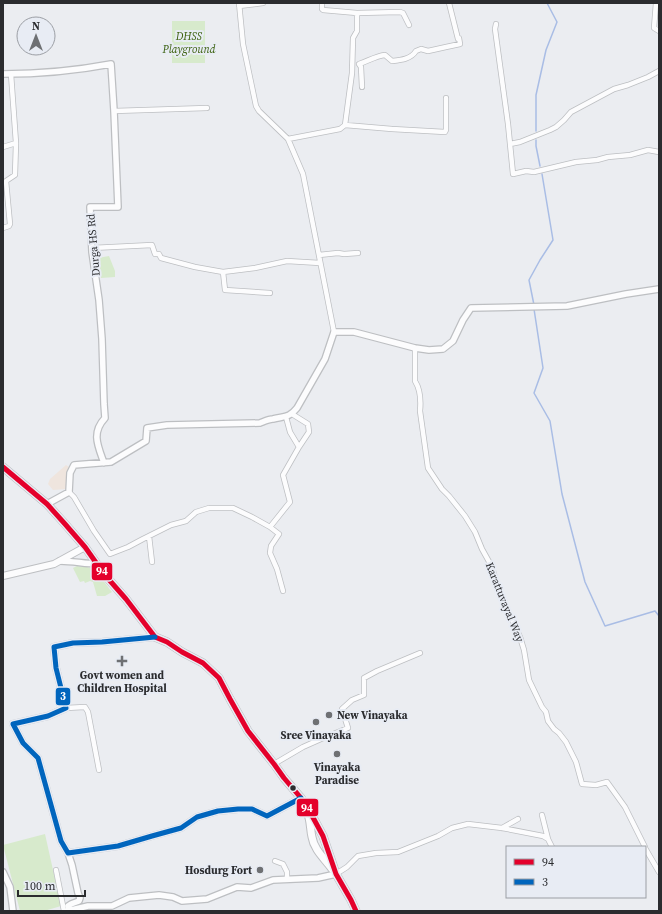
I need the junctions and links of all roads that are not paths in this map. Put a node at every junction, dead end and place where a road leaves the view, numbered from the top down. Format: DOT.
graph roads {
  1 [pos="263,3"];
  2 [pos="322,3"];
  3 [pos="449,3"];
  4 [pos="656,3"];
  5 [pos="239,4"];
  6 [pos="357,13"];
  7 [pos="496,24"];
  8 [pos="409,25"];
  9 [pos="659,31"];
  10 [pos="659,71"];
  11 [pos="3,74"];
  12 [pos="11,74"];
  13 [pos="362,87"];
  14 [pos="446,98"];
  15 [pos="207,108"];
  16 [pos="114,111"];
  17 [pos="345,125"];
  18 [pos="288,139"];
  19 [pos="16,143"];
  20 [pos="510,144"];
  21 [pos="3,147"];
  22 [pos="659,152"];
  23 [pos="3,228"];
  24 [pos="92,248"];
  25 [pos="358,253"];
  26 [pos="319,255"];
  27 [pos="320,263"];
  28 [pos="223,272"];
  29 [pos="659,289"];
  30 [pos="270,293"];
  31 [pos="334,332"];
  32 [pos="415,348"];
  33 [pos="289,415"];
  34 [pos="299,447"];
  35 [pos="104,463"];
  36 [pos="3,466"];
  37 [pos="70,492"];
  38 [pos="47,504"];
  39 [pos="270,527"];
  40 [pos="149,536"];
  41 [pos="85,547"];
  42 [pos="60,560"];
  43 [pos="152,562"];
  44 [pos="97,564"];
  45 [pos="3,576"];
  46 [pos="283,591"];
  47 [pos="154,637"];
  48 [pos="420,653"];
  49 [pos="66,708"];
  50 [pos="274,764"];
  51 [pos="99,770"];
  52 [pos="301,798"];
  53 [pos="542,815"];
  54 [pos="518,819"];
  55 [pos="502,828"];
  56 [pos="548,839"];
  57 [pos="552,846"];
  58 [pos="644,846"];
  59 [pos="646,849"];
  60 [pos="68,853"];
  61 [pos="275,861"];
  62 [pos="56,870"];
  63 [pos="3,872"];
  64 [pos="659,872"];
  65 [pos="336,874"];
  66 [pos="287,879"];
  67 [pos="13,911"];
  68 [pos="68,911"];
  69 [pos="356,911"];
  1 -- 5 [label="street"];
  2 -- 6 [label="street"];
  3 -- 13 [label="street"];
  4 -- 9 [label="street"];
  5 -- 18 [label="street"];
  6 -- 8 [label="street"];
  6 -- 17 [label="street"];
  7 -- 20 [label="street"];
  10 -- 20 [label="street"];
  11 -- 12 [label="street, Durga HS Rd"];
  12 -- 16 [label="street, Durga HS Rd"];
  12 -- 19 [label="street"];
  14 -- 17 [label="street"];
  15 -- 16 [label="street"];
  16 -- 24 [label="street, Durga HS Rd"];
  17 -- 18 [label="street"];
  18 -- 26 [label="street"];
  19 -- 21 [label="street"];
  19 -- 23 [label="street"];
  20 -- 22 [label="street"];
  24 -- 28 [label="street"];
  24 -- 35 [label="street, Durga HS Rd"];
  25 -- 26 [label="street"];
  26 -- 27 [label="street"];
  27 -- 28 [label="street"];
  27 -- 31 [label="street"];
  28 -- 30 [label="street"];
  29 -- 32 [label="street"];
  31 -- 32 [label="street"];
  31 -- 33 [label="street"];
  32 -- 58 [label="street, Karattuvayal Way"];
  33 -- 34 [label="street"];
  33 -- 34 [label="street"];
  33 -- 35 [label="street"];
  34 -- 39 [label="street"];
  35 -- 37 [label="street"];
  36 -- 38 [label="main road"];
  37 -- 38 [label="street"];
  37 -- 40 [label="street"];
  38 -- 41 [label="main road"];
  39 -- 40 [label="street"];
  39 -- 46 [label="street"];
  40 -- 43 [label="street"];
  41 -- 42 [label="main road"];
  41 -- 44 [label="main road"];
  42 -- 44 [label="street"];
  42 -- 45 [label="main road"];
  44 -- 47 [label="main road"];
  47 -- 49 [label="street"];
  47 -- 50 [label="main road"];
  48 -- 50 [label="street"];
  49 -- 51 [label="street"];
  49 -- 60 [label="street"];
  50 -- 52 [label="main road"];
  52 -- 60 [label="street"];
  52 -- 65 [label="main road"];
  52 -- 65 [label="main road"];
  53 -- 56 [label="street"];
  54 -- 55 [label="street"];
  55 -- 56 [label="street"];
  55 -- 65 [label="street"];
  56 -- 57 [label="street"];
  59 -- 64 [label="street, Karattuvayal Way"];
  60 -- 68 [label="street"];
  61 -- 66 [label="street"];
  62 -- 68 [label="street"];
  63 -- 67 [label="street"];
  65 -- 66 [label="street"];
  65 -- 69 [label="main road"];
  66 -- 68 [label="street"];
}
